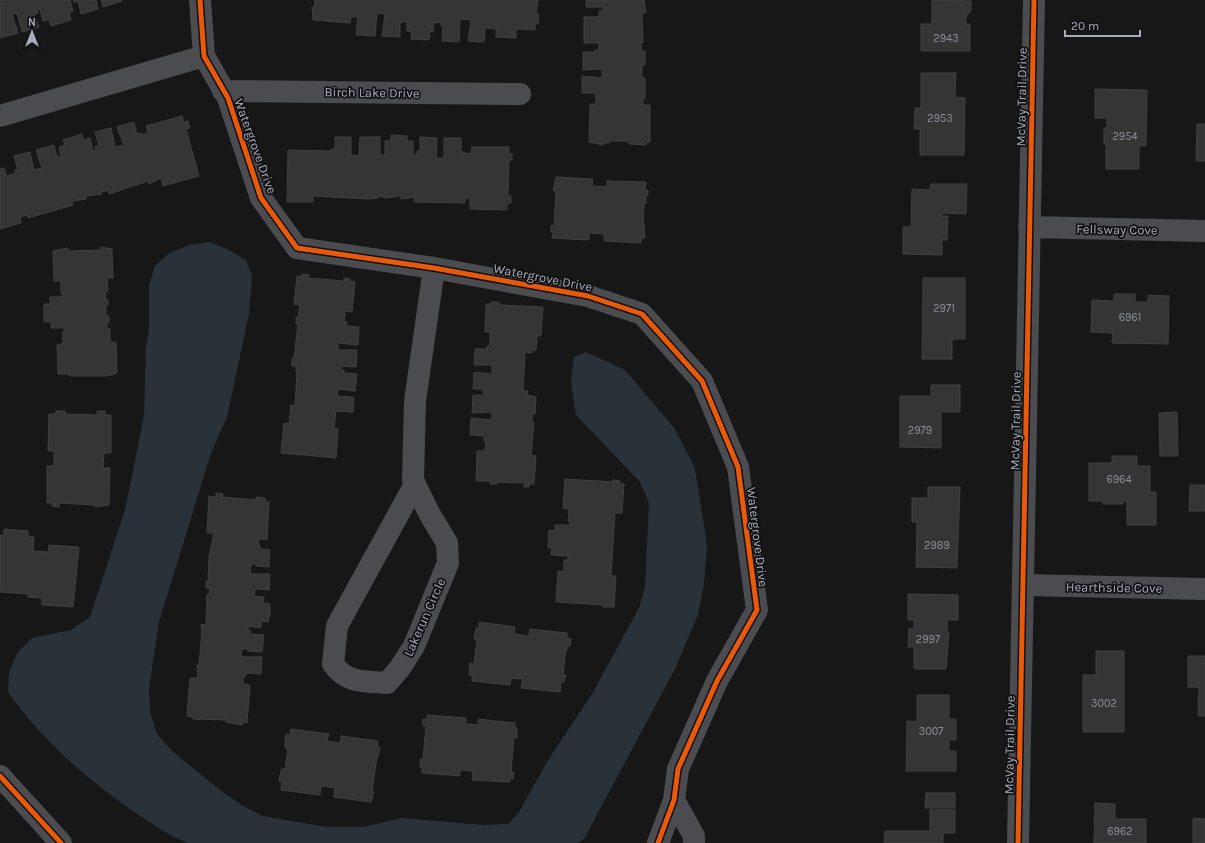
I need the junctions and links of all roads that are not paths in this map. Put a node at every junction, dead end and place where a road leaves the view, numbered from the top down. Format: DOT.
graph roads {
  1 [pos="200,0"];
  2 [pos="1034,0"];
  3 [pos="204,56"];
  4 [pos="223,90"];
  5 [pos="520,94"];
  6 [pos="0,116"];
  7 [pos="1029,227"];
  8 [pos="1205,231"];
  9 [pos="434,268"];
  10 [pos="415,484"];
  11 [pos="1024,585"];
  12 [pos="1205,589"];
  13 [pos="0,776"];
  14 [pos="674,800"];
  15 [pos="61,843"];
  16 [pos="658,843"];
  17 [pos="694,843"];
  18 [pos="1018,843"];
  1 -- 3 [label="street, Watergrove Drive"];
  2 -- 7 [label="street, McVay Trail Drive"];
  3 -- 4 [label="street, Watergrove Drive"];
  3 -- 6 [label="street"];
  4 -- 5 [label="street, Birch Lake Drive"];
  4 -- 9 [label="street, Watergrove Drive"];
  7 -- 8 [label="street, Fellsway Cove"];
  7 -- 11 [label="street, McVay Trail Drive"];
  9 -- 10 [label="street, Lakerun Circle"];
  9 -- 14 [label="street, Watergrove Drive"];
  10 -- 10 [label="street, Lakerun Circle"];
  11 -- 12 [label="street, Hearthside Cove"];
  11 -- 18 [label="street, McVay Trail Drive"];
  13 -- 15 [label="street"];
  14 -- 16 [label="street, Watergrove Drive"];
  14 -- 17 [label="street"];
}
